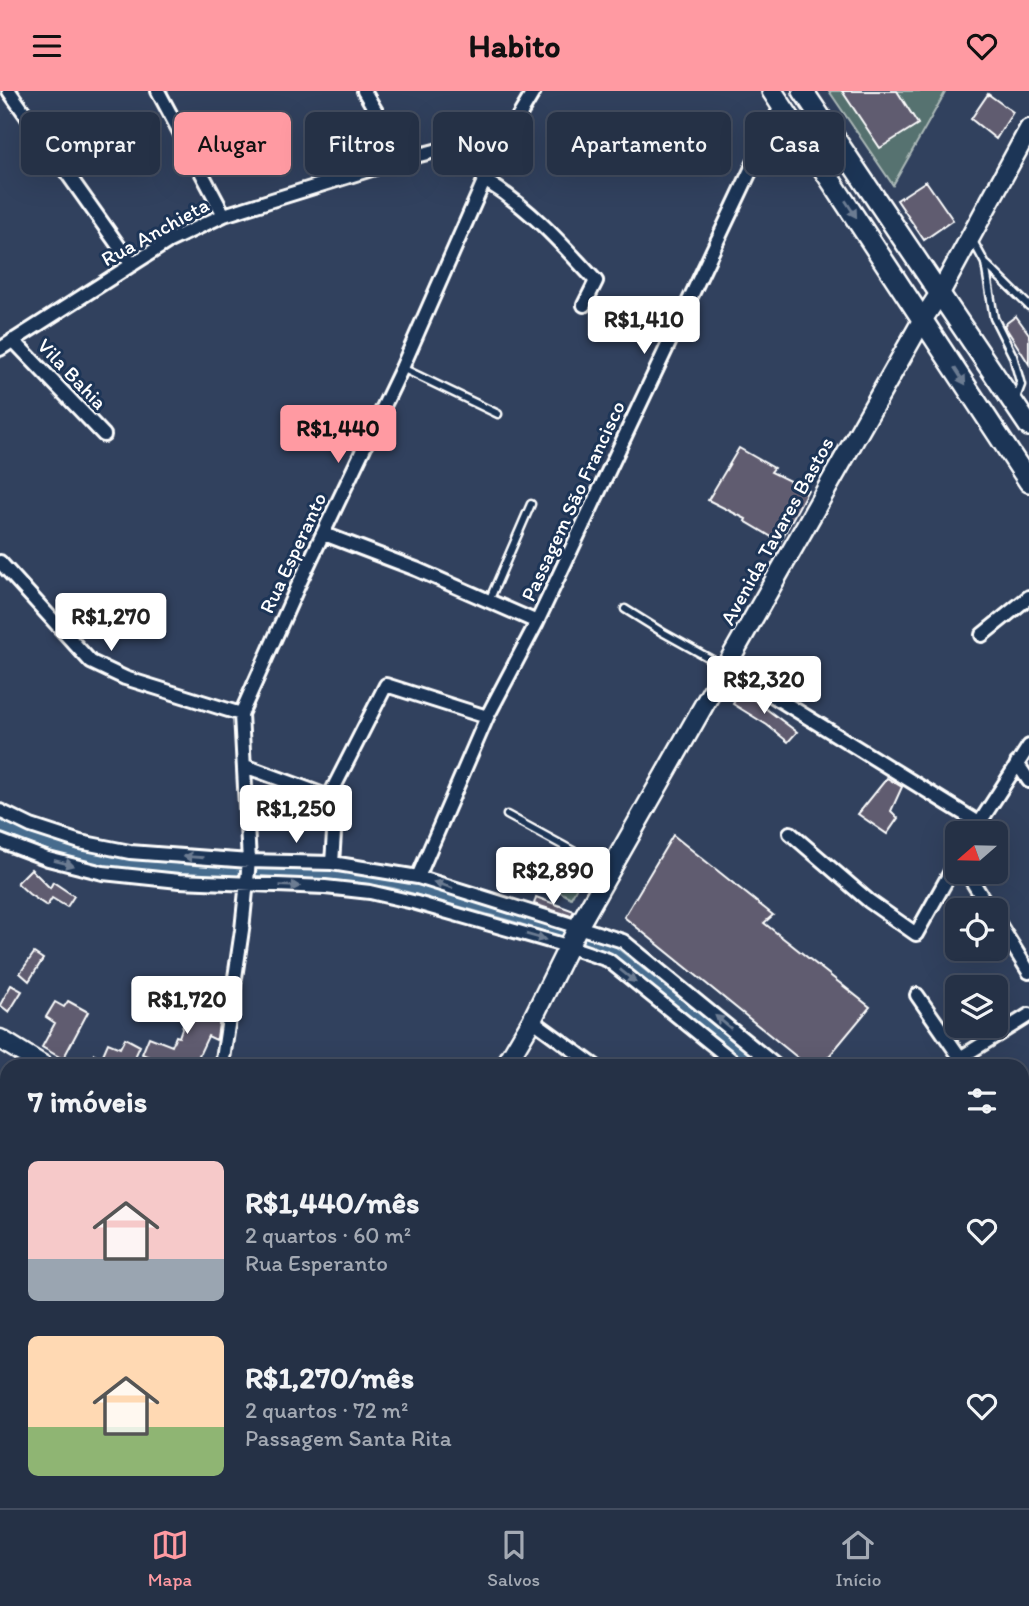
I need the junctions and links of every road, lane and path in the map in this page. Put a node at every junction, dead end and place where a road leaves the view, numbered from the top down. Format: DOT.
graph roads {
  1 [pos="9,91"];
  2 [pos="158,91"];
  3 [pos="364,91"];
  4 [pos="534,91"];
  5 [pos="803,91"];
  6 [pos="777,98"];
  7 [pos="376,112"];
  8 [pos="521,112"];
  9 [pos="1029,129"];
  10 [pos="353,175"];
  11 [pos="488,175"];
  12 [pos="485,181"];
  13 [pos="224,215"];
  14 [pos="971,237"];
  15 [pos="985,263"];
  16 [pos="132,265"];
  17 [pos="940,293"];
  18 [pos="584,305"];
  19 [pos="1029,306"];
  20 [pos="923,319"];
  21 [pos="13,340"];
  22 [pos="0,349"];
  23 [pos="402,368"];
  24 [pos="1029,377"];
  25 [pos="1018,394"];
  26 [pos="498,414"];
  27 [pos="1029,426"];
  28 [pos="104,435"];
  29 [pos="1029,482"];
  30 [pos="531,504"];
  31 [pos="324,534"];
  32 [pos="0,562"];
  33 [pos="1029,597"];
  34 [pos="489,601"];
  35 [pos="625,609"];
  36 [pos="537,622"];
  37 [pos="982,635"];
  38 [pos="726,667"];
  39 [pos="241,715"];
  40 [pos="487,717"];
  41 [pos="1029,746"];
  42 [pos="1017,763"];
  43 [pos="245,766"];
  44 [pos="1029,781"];
  45 [pos="329,797"];
  46 [pos="0,811"];
  47 [pos="507,815"];
  48 [pos="965,821"];
  49 [pos="980,821"];
  50 [pos="790,833"];
  51 [pos="0,841"];
  52 [pos="249,863"];
  53 [pos="332,863"];
  54 [pos="610,871"];
  55 [pos="418,877"];
  56 [pos="247,882"];
  57 [pos="945,882"];
  58 [pos="572,937"];
  59 [pos="1008,938"];
  60 [pos="1029,972"];
  61 [pos="917,995"];
  62 [pos="1029,1015"];
  63 [pos="532,1020"];
  64 [pos="0,1039"];
  65 [pos="33,1059"];
  66 [pos="223,1059"];
  67 [pos="509,1059"];
  68 [pos="585,1059"];
  69 [pos="730,1059"];
  70 [pos="766,1059"];
  71 [pos="961,1059"];
  72 [pos="967,1059"];
  1 -- 16 [label="street"];
  2 -- 13 [label="street"];
  3 -- 7 [label="street"];
  4 -- 8 [label="street, Rua Esperanto"];
  5 -- 17 [label="main road"];
  6 -- 20 [label="main road, one-way"];
  6 -- 36 [label="street, Passagem São Francisco"];
  9 -- 14 [label="main road, Avenida Tavares Bastos"];
  10 -- 13 [label="street, Rua Anchieta"];
  11 -- 12 [label="street, Rua Esperanto"];
  12 -- 18 [label="street"];
  12 -- 23 [label="street, Rua Esperanto"];
  13 -- 16 [label="street, Rua Anchieta"];
  14 -- 15 [label="lane"];
  14 -- 17 [label="main road, Avenida Tavares Bastos"];
  15 -- 19 [label="lane"];
  15 -- 25 [label="lane"];
  16 -- 21 [label="street, Rua Anchieta"];
  17 -- 20 [label="main road, Avenida Tavares Bastos"];
  17 -- 25 [label="main road"];
  20 -- 29 [label="main road, one-way"];
  20 -- 38 [label="main road, Avenida Tavares Bastos"];
  21 -- 22 [label="street, Rua Anchieta"];
  21 -- 28 [label="street, Vila Bahia"];
  23 -- 26 [label="lane"];
  23 -- 31 [label="street, Rua Esperanto"];
  24 -- 25 [label="lane"];
  25 -- 27 [label="main road"];
  30 -- 34 [label="lane"];
  31 -- 34 [label="street"];
  31 -- 39 [label="street, Rua Esperanto"];
  32 -- 39 [label="street"];
  33 -- 37 [label="street"];
  34 -- 36 [label="street"];
  35 -- 38 [label="lane"];
  36 -- 40 [label="street, Passagem São Francisco"];
  38 -- 48 [label="street"];
  38 -- 54 [label="main road, Avenida Tavares Bastos"];
  39 -- 43 [label="street, Rua Esperanto"];
  40 -- 45 [label="street"];
  40 -- 55 [label="street, Passagem São Francisco"];
  41 -- 42 [label="street"];
  42 -- 44 [label="street"];
  42 -- 49 [label="street"];
  43 -- 45 [label="street"];
  43 -- 52 [label="street, Rua Esperanto"];
  45 -- 53 [label="street"];
  52 -- 46 [label="street, one-way"];
  47 -- 54 [label="lane"];
  50 -- 57 [label="street"];
  51 -- 56 [label="street, one-way"];
  52 -- 53 [label="street"];
  52 -- 56 [label="street, Rua Esperanto"];
  53 -- 55 [label="street"];
  54 -- 58 [label="main road, Avenida Tavares Bastos"];
  58 -- 55 [label="street, one-way"];
  56 -- 58 [label="street, one-way"];
  56 -- 66 [label="street, Rua Esperanto"];
  58 -- 63 [label="main road, Avenida Tavares Bastos"];
  58 -- 69 [label="street, one-way"];
  70 -- 58 [label="street, one-way"];
  59 -- 60 [label="street"];
  61 -- 71 [label="street"];
  62 -- 72 [label="street"];
  63 -- 67 [label="main road, Avenida Tavares Bastos"];
  63 -- 68 [label="street"];
  64 -- 65 [label="main road"];
}
